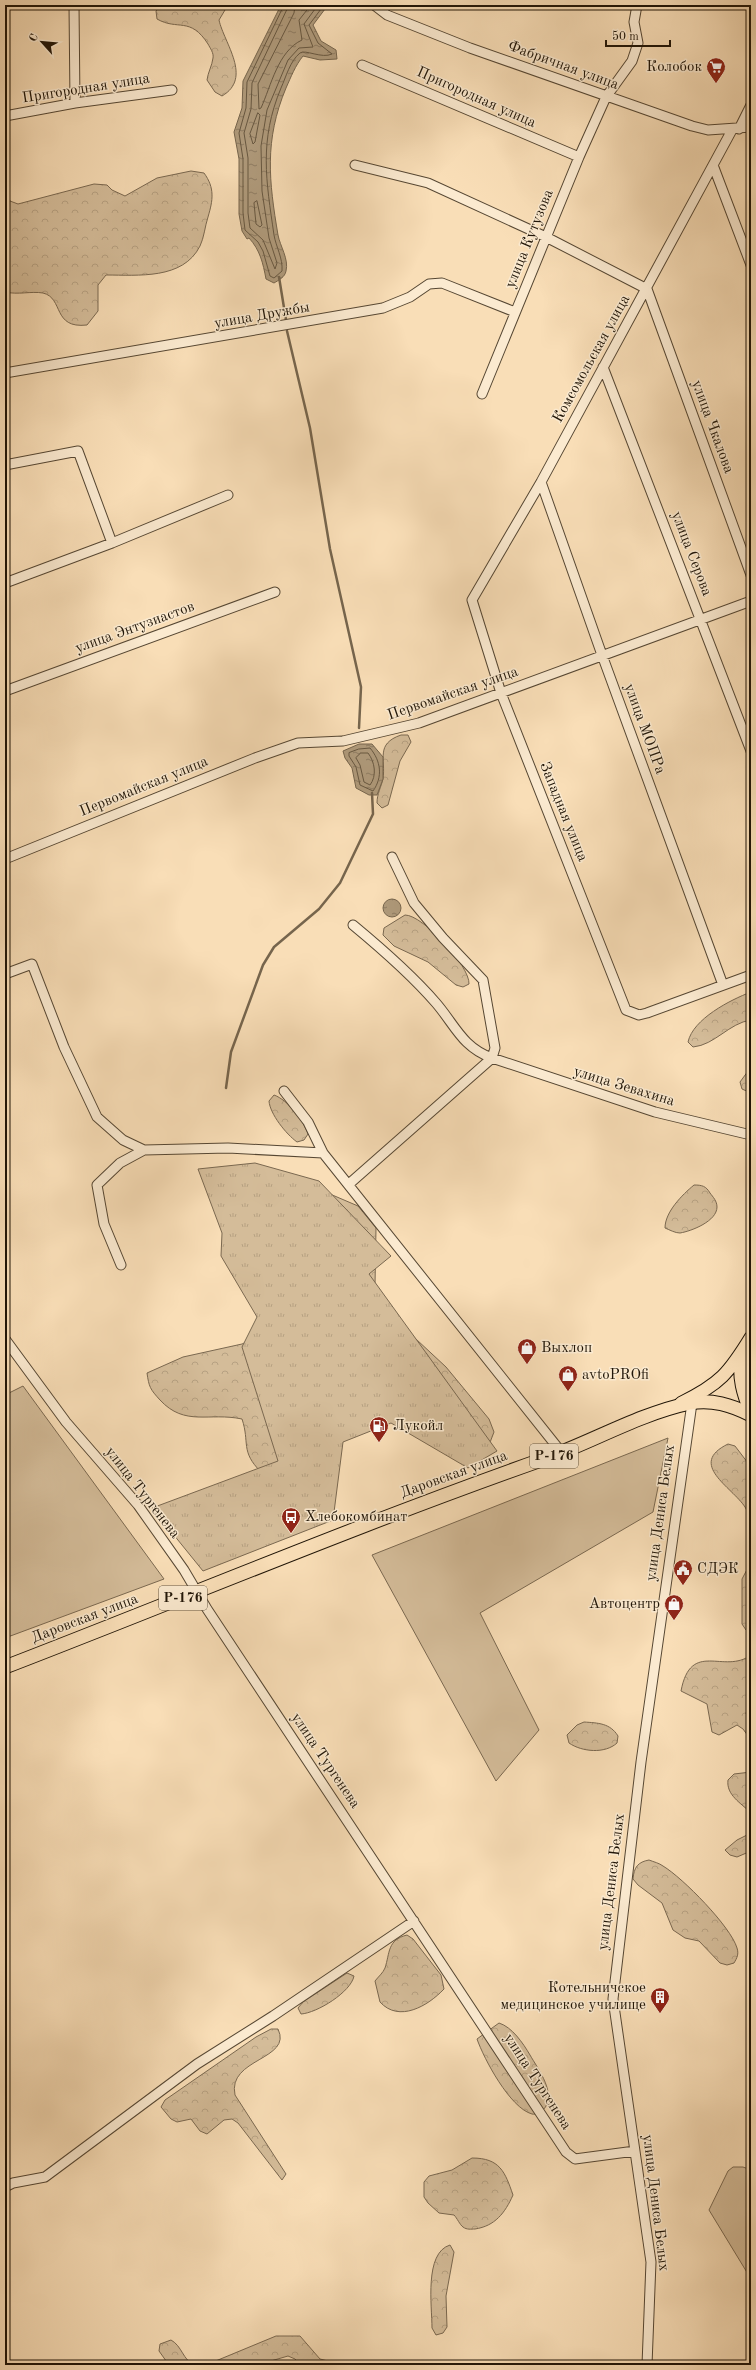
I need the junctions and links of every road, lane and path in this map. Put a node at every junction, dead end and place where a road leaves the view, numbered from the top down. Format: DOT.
graph roads {
  1 [pos="74,5"];
  2 [pos="374,5"];
  3 [pos="637,5"];
  4 [pos="362,65"];
  5 [pos="172,90"];
  6 [pos="606,97"];
  7 [pos="75,103"];
  8 [pos="751,105"];
  9 [pos="5,116"];
  10 [pos="751,127"];
  11 [pos="736,129"];
  12 [pos="578,157"];
  13 [pos="355,165"];
  14 [pos="713,165"];
  15 [pos="546,237"];
  16 [pos="751,265"];
  17 [pos="647,289"];
  18 [pos="514,312"];
  19 [pos="603,367"];
  20 [pos="5,373"];
  21 [pos="482,394"];
  22 [pos="5,465"];
  23 [pos="541,482"];
  24 [pos="228,496"];
  25 [pos="112,543"];
  26 [pos="751,575"];
  27 [pos="5,583"];
  28 [pos="275,592"];
  29 [pos="472,600"];
  30 [pos="751,601"];
  31 [pos="702,620"];
  32 [pos="602,656"];
  33 [pos="5,690"];
  34 [pos="500,693"];
  35 [pos="751,751"];
  36 [pos="392,857"];
  37 [pos="5,859"];
  38 [pos="353,925"];
  39 [pos="5,974"];
  40 [pos="751,975"];
  41 [pos="723,985"];
  42 [pos="492,1058"];
  43 [pos="284,1091"];
  44 [pos="751,1135"];
  45 [pos="144,1150"];
  46 [pos="322,1153"];
  47 [pos="349,1184"];
  48 [pos="121,1265"];
  49 [pos="751,1337"];
  50 [pos="5,1339"];
  51 [pos="742,1351"];
  52 [pos="692,1403"];
  53 [pos="669,1409"];
  54 [pos="751,1414"];
  55 [pos="562,1453"];
  56 [pos="196,1593"];
  57 [pos="5,1667"];
  58 [pos="414,1921"];
  59 [pos="635,2152"];
  60 [pos="5,2187"];
  61 [pos="647,2365"];
  1 -- 7 [label="street"];
  2 -- 6 [label="street, Фабричная улица"];
  3 -- 6 [label="street, улица Кутузова"];
  4 -- 12 [label="street, Пригородная улица"];
  5 -- 7 [label="street, Пригородная улица"];
  6 -- 11 [label="street, Фабричная улица"];
  6 -- 12 [label="street, улица Кутузова"];
  7 -- 9 [label="street, Пригородная улица"];
  8 -- 11 [label="street, Комсомольская улица"];
  10 -- 11 [label="street, Фабричная улица"];
  11 -- 14 [label="street, Комсомольская улица"];
  12 -- 15 [label="street, улица Кутузова"];
  13 -- 15 [label="street"];
  14 -- 16 [label="street"];
  14 -- 17 [label="street, Комсомольская улица"];
  15 -- 17 [label="street"];
  15 -- 18 [label="street, улица Кутузова"];
  17 -- 19 [label="street, Комсомольская улица"];
  17 -- 26 [label="street, улица Чкалова"];
  18 -- 20 [label="street, улица Дружбы"];
  18 -- 21 [label="street, улица Кутузова"];
  19 -- 23 [label="street, Комсомольская улица"];
  19 -- 31 [label="street, улица Серова"];
  22 -- 25 [label="street"];
  23 -- 29 [label="street, Комсомольская улица"];
  23 -- 32 [label="street, улица МОПРа"];
  24 -- 25 [label="street"];
  25 -- 27 [label="street"];
  28 -- 33 [label="street, улица Энтузиастов"];
  29 -- 34 [label="street, Западная улица"];
  30 -- 31 [label="street, Первомайская улица"];
  31 -- 32 [label="street, Первомайская улица"];
  31 -- 35 [label="street, улица Серова"];
  32 -- 34 [label="street, Первомайская улица"];
  32 -- 41 [label="street, улица МОПРа"];
  34 -- 37 [label="street, Первомайская улица"];
  34 -- 41 [label="street, Западная улица"];
  36 -- 42 [label="street"];
  38 -- 42 [label="street, улица Зевахина"];
  39 -- 45 [label="street"];
  40 -- 41 [label="street"];
  42 -- 44 [label="street, улица Зевахина"];
  42 -- 47 [label="street"];
  43 -- 46 [label="street"];
  45 -- 46 [label="street"];
  45 -- 48 [label="street"];
  46 -- 47 [label="street"];
  47 -- 55 [label="street"];
  49 -- 51 [label="main road, Даровская улица"];
  50 -- 56 [label="street, улица Тургенева"];
  51 -- 53 [label="main road, Даровская улица"];
  51 -- 54 [label="main road"];
  52 -- 53 [label="highway, Даровская улица / Р-176"];
  52 -- 54 [label="highway, Даровская улица / Р-176"];
  52 -- 59 [label="street, улица Дениса Белых"];
  53 -- 55 [label="highway, Даровская улица / Р-176"];
  55 -- 56 [label="highway, Даровская улица / Р-176"];
  56 -- 57 [label="highway, Даровская улица / Р-176"];
  56 -- 58 [label="street, улица Тургенева"];
  58 -- 59 [label="street, улица Тургенева"];
  58 -- 60 [label="street"];
  59 -- 61 [label="street, улица Дениса Белых"];
}
